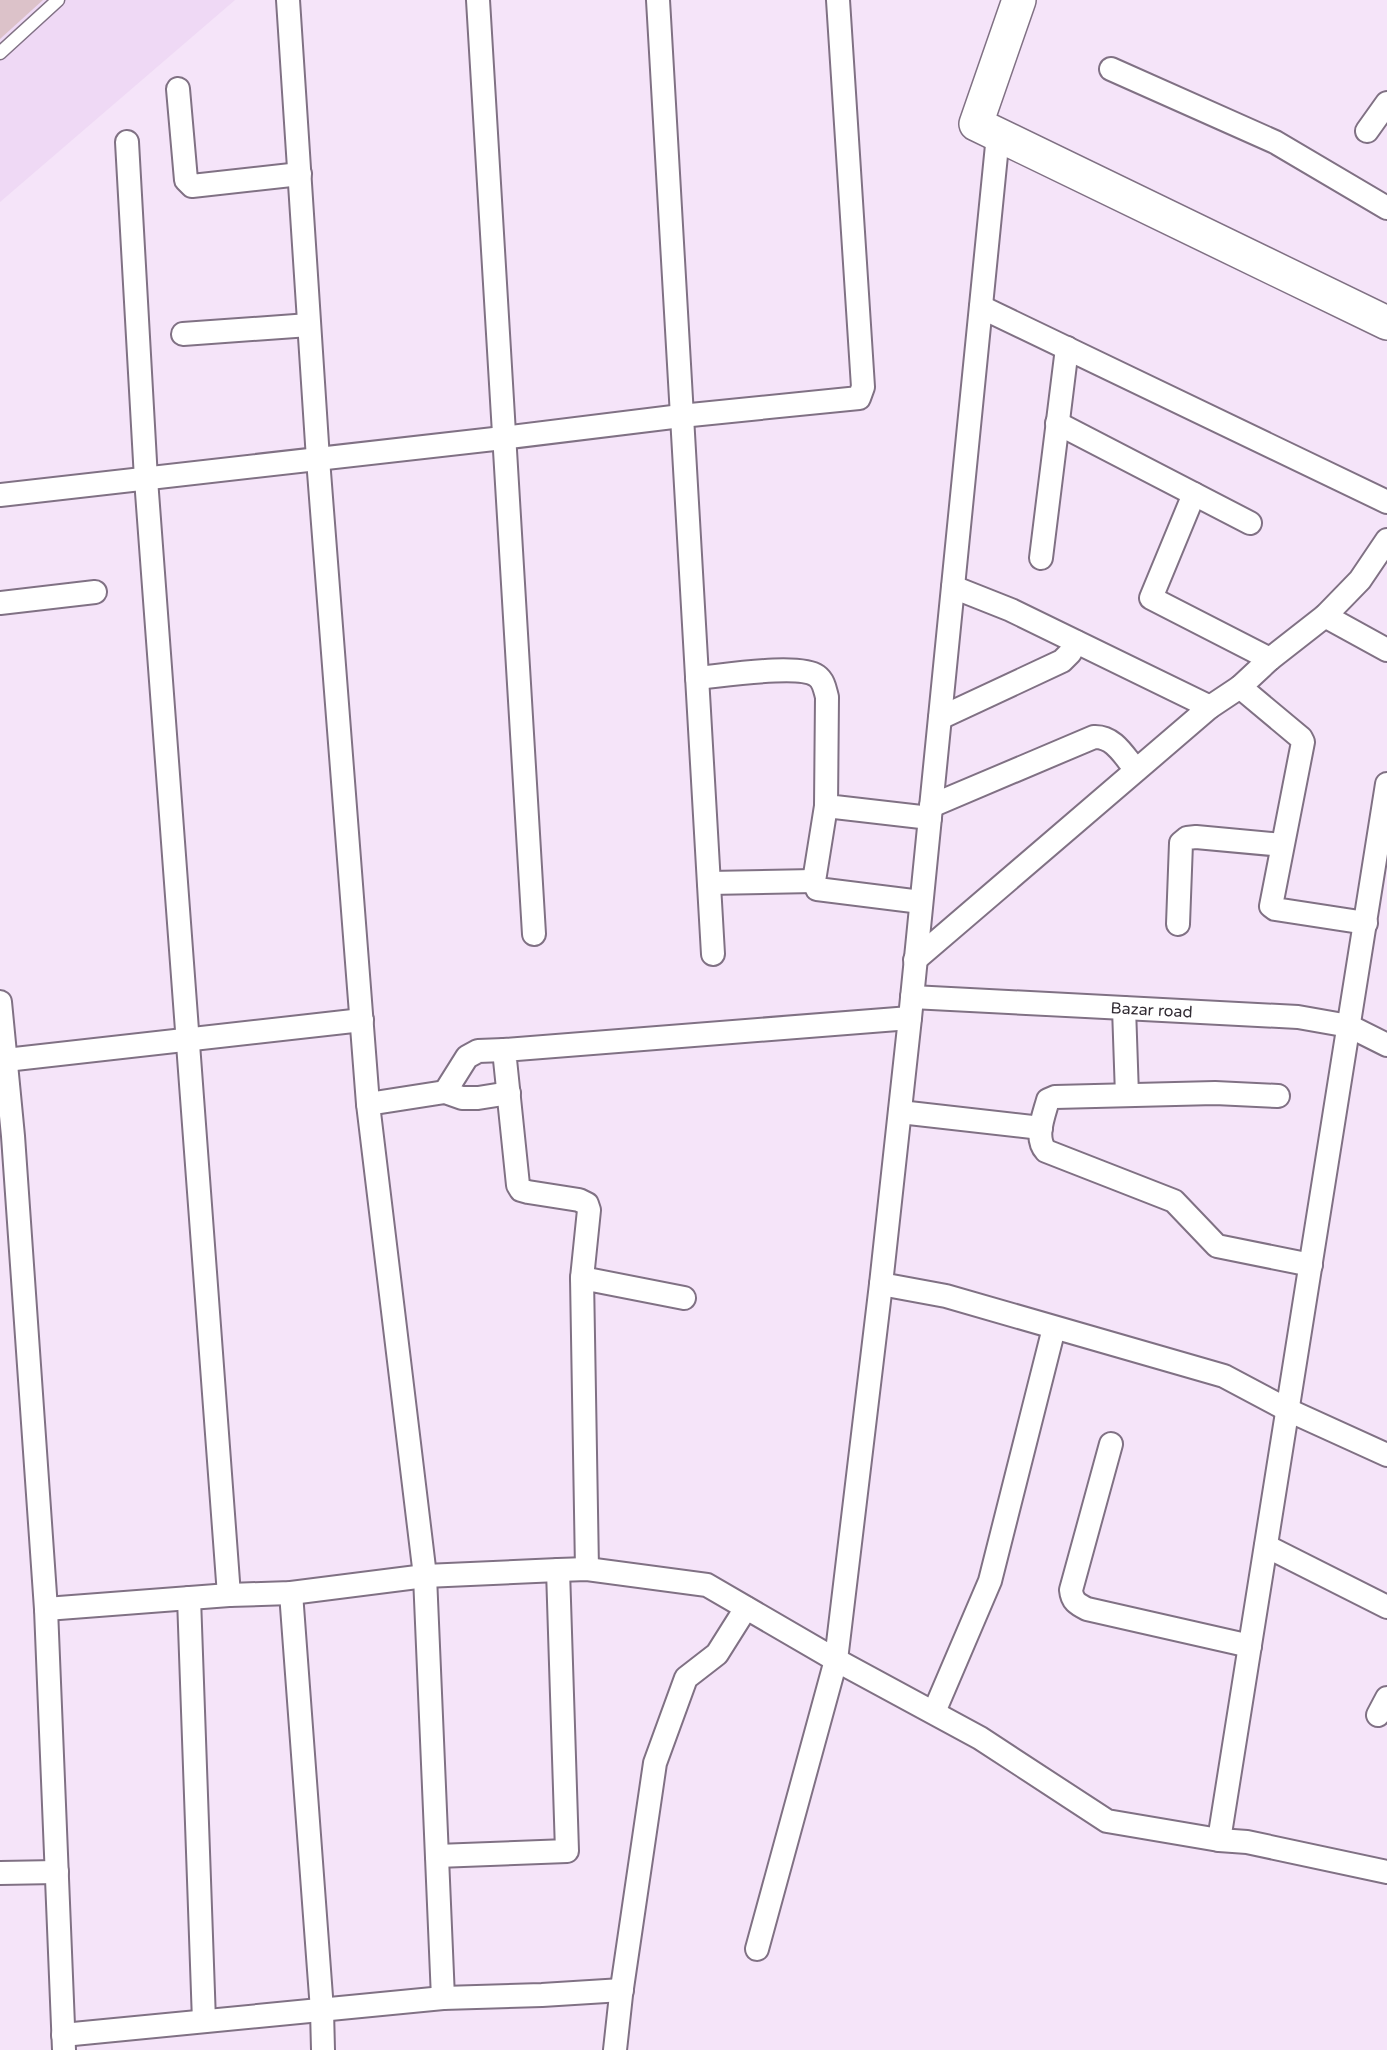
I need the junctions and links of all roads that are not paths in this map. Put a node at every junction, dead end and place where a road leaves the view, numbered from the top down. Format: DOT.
graph roads {
  1 [pos="58,0"];
  2 [pos="288,0"];
  3 [pos="477,0"];
  4 [pos="658,0"];
  5 [pos="838,0"];
  6 [pos="1014,6"];
  7 [pos="0,53"];
  8 [pos="1111,69"];
  9 [pos="178,89"];
  10 [pos="1387,103"];
  11 [pos="1367,131"];
  12 [pos="998,135"];
  13 [pos="127,142"];
  14 [pos="300,174"];
  15 [pos="1387,208"];
  16 [pos="981,307"];
  17 [pos="1387,323"];
  18 [pos="309,325"];
  19 [pos="183,334"];
  20 [pos="1067,348"];
  21 [pos="681,416"];
  22 [pos="1057,423"];
  23 [pos="503,438"];
  24 [pos="318,459"];
  25 [pos="146,479"];
  26 [pos="1194,494"];
  27 [pos="0,495"];
  28 [pos="1387,502"];
  29 [pos="1250,523"];
  30 [pos="1387,540"];
  31 [pos="1041,558"];
  32 [pos="953,588"];
  33 [pos="95,592"];
  34 [pos="0,603"];
  35 [pos="1325,616"];
  36 [pos="1076,642"];
  37 [pos="1387,650"];
  38 [pos="1270,659"];
  39 [pos="697,678"];
  40 [pos="1240,687"];
  41 [pos="1210,707"];
  42 [pos="940,718"];
  43 [pos="1137,770"];
  44 [pos="1387,784"];
  45 [pos="826,806"];
  46 [pos="930,812"];
  47 [pos="1385,812"];
  48 [pos="1282,845"];
  49 [pos="814,881"];
  50 [pos="709,883"];
  51 [pos="921,902"];
  52 [pos="1366,922"];
  53 [pos="1178,924"];
  54 [pos="534,934"];
  55 [pos="713,954"];
  56 [pos="915,960"];
  57 [pos="0,1002"];
  58 [pos="911,1008"];
  59 [pos="1124,1008"];
  60 [pos="362,1020"];
  61 [pos="1349,1026"];
  62 [pos="187,1039"];
  63 [pos="1387,1045"];
  64 [pos="504,1050"];
  65 [pos="6,1060"];
  66 [pos="445,1092"];
  67 [pos="509,1093"];
  68 [pos="1126,1095"];
  69 [pos="1278,1096"];
  70 [pos="368,1104"];
  71 [pos="900,1112"];
  72 [pos="1041,1128"];
  73 [pos="6,1137"];
  74 [pos="1311,1265"];
  75 [pos="582,1278"];
  76 [pos="881,1284"];
  77 [pos="684,1298"];
  78 [pos="1054,1329"];
  79 [pos="1288,1410"];
  80 [pos="1111,1444"];
  81 [pos="1385,1448"];
  82 [pos="1266,1546"];
  83 [pos="587,1569"];
  84 [pos="558,1570"];
  85 [pos="425,1576"];
  86 [pos="291,1593"];
  87 [pos="229,1595"];
  88 [pos="189,1598"];
  89 [pos="746,1608"];
  90 [pos="1387,1608"];
  91 [pos="46,1609"];
  92 [pos="1250,1646"];
  93 [pos="836,1660"];
  94 [pos="934,1712"];
  95 [pos="1219,1840"];
  96 [pos="437,1856"];
  97 [pos="57,1872"];
  98 [pos="1387,1872"];
  99 [pos="0,1873"];
  100 [pos="757,1949"];
  101 [pos="622,1990"];
  102 [pos="443,1998"];
  103 [pos="322,2010"];
  104 [pos="204,2021"];
  105 [pos="63,2043"];
  106 [pos="323,2050"];
  107 [pos="615,2050"];
  1 -- 7 [label="lane"];
  2 -- 14 [label="street"];
  3 -- 23 [label="street"];
  4 -- 21 [label="street"];
  5 -- 21 [label="street"];
  6 -- 12 [label="street"];
  8 -- 15 [label="street"];
  9 -- 14 [label="street"];
  10 -- 11 [label="street"];
  12 -- 16 [label="street"];
  12 -- 17 [label="street"];
  13 -- 25 [label="street"];
  14 -- 18 [label="street"];
  16 -- 20 [label="street"];
  16 -- 32 [label="street"];
  18 -- 19 [label="street"];
  18 -- 24 [label="street"];
  20 -- 22 [label="street"];
  20 -- 28 [label="street"];
  21 -- 23 [label="street"];
  21 -- 39 [label="street"];
  22 -- 26 [label="street"];
  22 -- 31 [label="street"];
  23 -- 24 [label="street"];
  23 -- 54 [label="street"];
  24 -- 25 [label="street"];
  24 -- 60 [label="street"];
  25 -- 27 [label="street"];
  25 -- 62 [label="street"];
  26 -- 29 [label="street"];
  26 -- 38 [label="street"];
  30 -- 35 [label="street"];
  32 -- 36 [label="street"];
  32 -- 42 [label="street"];
  33 -- 34 [label="street"];
  35 -- 37 [label="street"];
  35 -- 38 [label="street"];
  36 -- 41 [label="street"];
  36 -- 42 [label="street"];
  38 -- 40 [label="street"];
  39 -- 45 [label="street"];
  39 -- 50 [label="street"];
  40 -- 41 [label="street"];
  40 -- 48 [label="street"];
  41 -- 43 [label="street"];
  42 -- 46 [label="street"];
  43 -- 46 [label="street"];
  43 -- 56 [label="street"];
  44 -- 47 [label="street"];
  45 -- 46 [label="street"];
  45 -- 49 [label="street"];
  46 -- 51 [label="street"];
  47 -- 52 [label="street"];
  48 -- 52 [label="street"];
  48 -- 53 [label="street"];
  49 -- 50 [label="street"];
  49 -- 51 [label="street"];
  50 -- 55 [label="street"];
  51 -- 56 [label="street"];
  52 -- 61 [label="street"];
  56 -- 58 [label="street"];
  57 -- 65 [label="street"];
  58 -- 59 [label="street, Bazar road"];
  58 -- 64 [label="street, Bazar road"];
  58 -- 71 [label="street"];
  59 -- 61 [label="street, Bazar road"];
  59 -- 68 [label="street"];
  60 -- 62 [label="street"];
  60 -- 70 [label="street"];
  61 -- 63 [label="street, Bazar road"];
  61 -- 74 [label="street"];
  62 -- 65 [label="street"];
  62 -- 87 [label="street"];
  64 -- 66 [label="street, Bazar road"];
  64 -- 67 [label="street"];
  65 -- 73 [label="street"];
  66 -- 67 [label="street"];
  66 -- 70 [label="street"];
  67 -- 75 [label="street"];
  68 -- 69 [label="street"];
  68 -- 72 [label="street"];
  70 -- 85 [label="street"];
  71 -- 72 [label="street"];
  71 -- 76 [label="street"];
  72 -- 74 [label="street"];
  73 -- 91 [label="street"];
  74 -- 79 [label="street"];
  75 -- 77 [label="street"];
  75 -- 83 [label="street"];
  76 -- 78 [label="street"];
  76 -- 93 [label="street"];
  78 -- 79 [label="street"];
  78 -- 94 [label="street"];
  79 -- 81 [label="street"];
  79 -- 82 [label="street"];
  80 -- 92 [label="street"];
  82 -- 90 [label="street"];
  82 -- 92 [label="street"];
  83 -- 84 [label="street"];
  83 -- 89 [label="street"];
  84 -- 85 [label="street"];
  84 -- 96 [label="street"];
  85 -- 86 [label="street"];
  85 -- 96 [label="street"];
  86 -- 87 [label="street"];
  86 -- 103 [label="street"];
  87 -- 88 [label="street"];
  88 -- 91 [label="street"];
  88 -- 104 [label="street"];
  89 -- 93 [label="street"];
  89 -- 101 [label="street"];
  91 -- 97 [label="street"];
  92 -- 95 [label="street"];
  93 -- 94 [label="street"];
  93 -- 100 [label="street"];
  94 -- 95 [label="street"];
  95 -- 98 [label="street"];
  96 -- 102 [label="street"];
  97 -- 99 [label="street"];
  97 -- 105 [label="street"];
  101 -- 102 [label="street"];
  101 -- 107 [label="street"];
  102 -- 103 [label="street"];
  103 -- 104 [label="street"];
  103 -- 106 [label="street"];
  104 -- 105 [label="street"];
}
